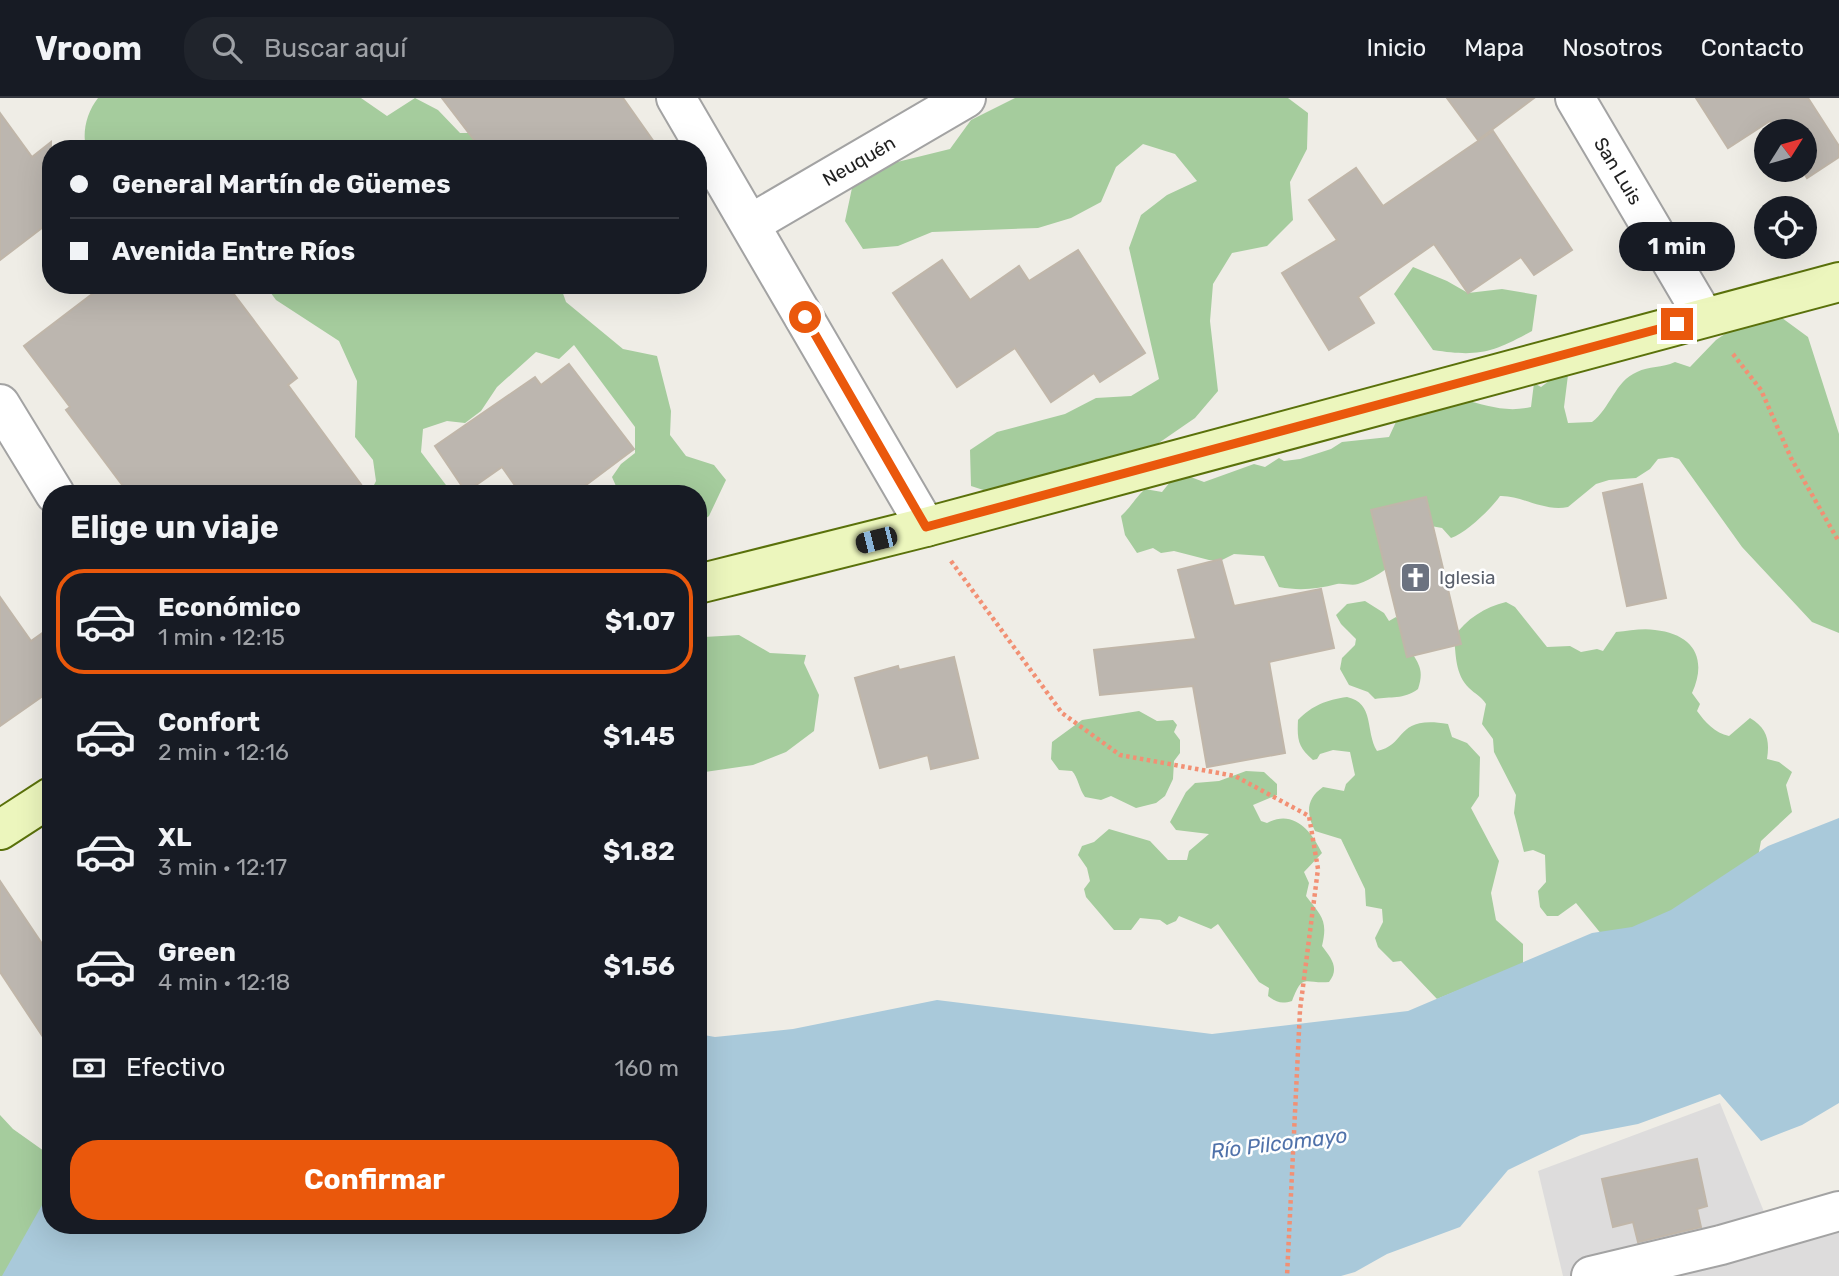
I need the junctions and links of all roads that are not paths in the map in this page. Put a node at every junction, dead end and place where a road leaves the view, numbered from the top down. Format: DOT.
graph roads {
  1 [pos="676,98"];
  2 [pos="966,98"];
  3 [pos="1575,98"];
  4 [pos="702,140"];
  5 [pos="707,149"];
  6 [pos="752,223"];
  7 [pos="1839,282"];
  8 [pos="1704,317"];
  9 [pos="0,404"];
  10 [pos="50,485"];
  11 [pos="926,527"];
  12 [pos="707,582"];
  13 [pos="42,803"];
  14 [pos="0,830"];
  15 [pos="1839,1211"];
  16 [pos="1591,1276"];
  1 -- 4 [label="street"];
  2 -- 6 [label="street, Neuquén"];
  3 -- 8 [label="street, San Luis"];
  5 -- 6 [label="street"];
  6 -- 11 [label="street"];
  7 -- 8 [label="street"];
  8 -- 11 [label="street"];
  9 -- 10 [label="street"];
  11 -- 12 [label="street"];
  13 -- 14 [label="street"];
  15 -- 16 [label="street"];
}
